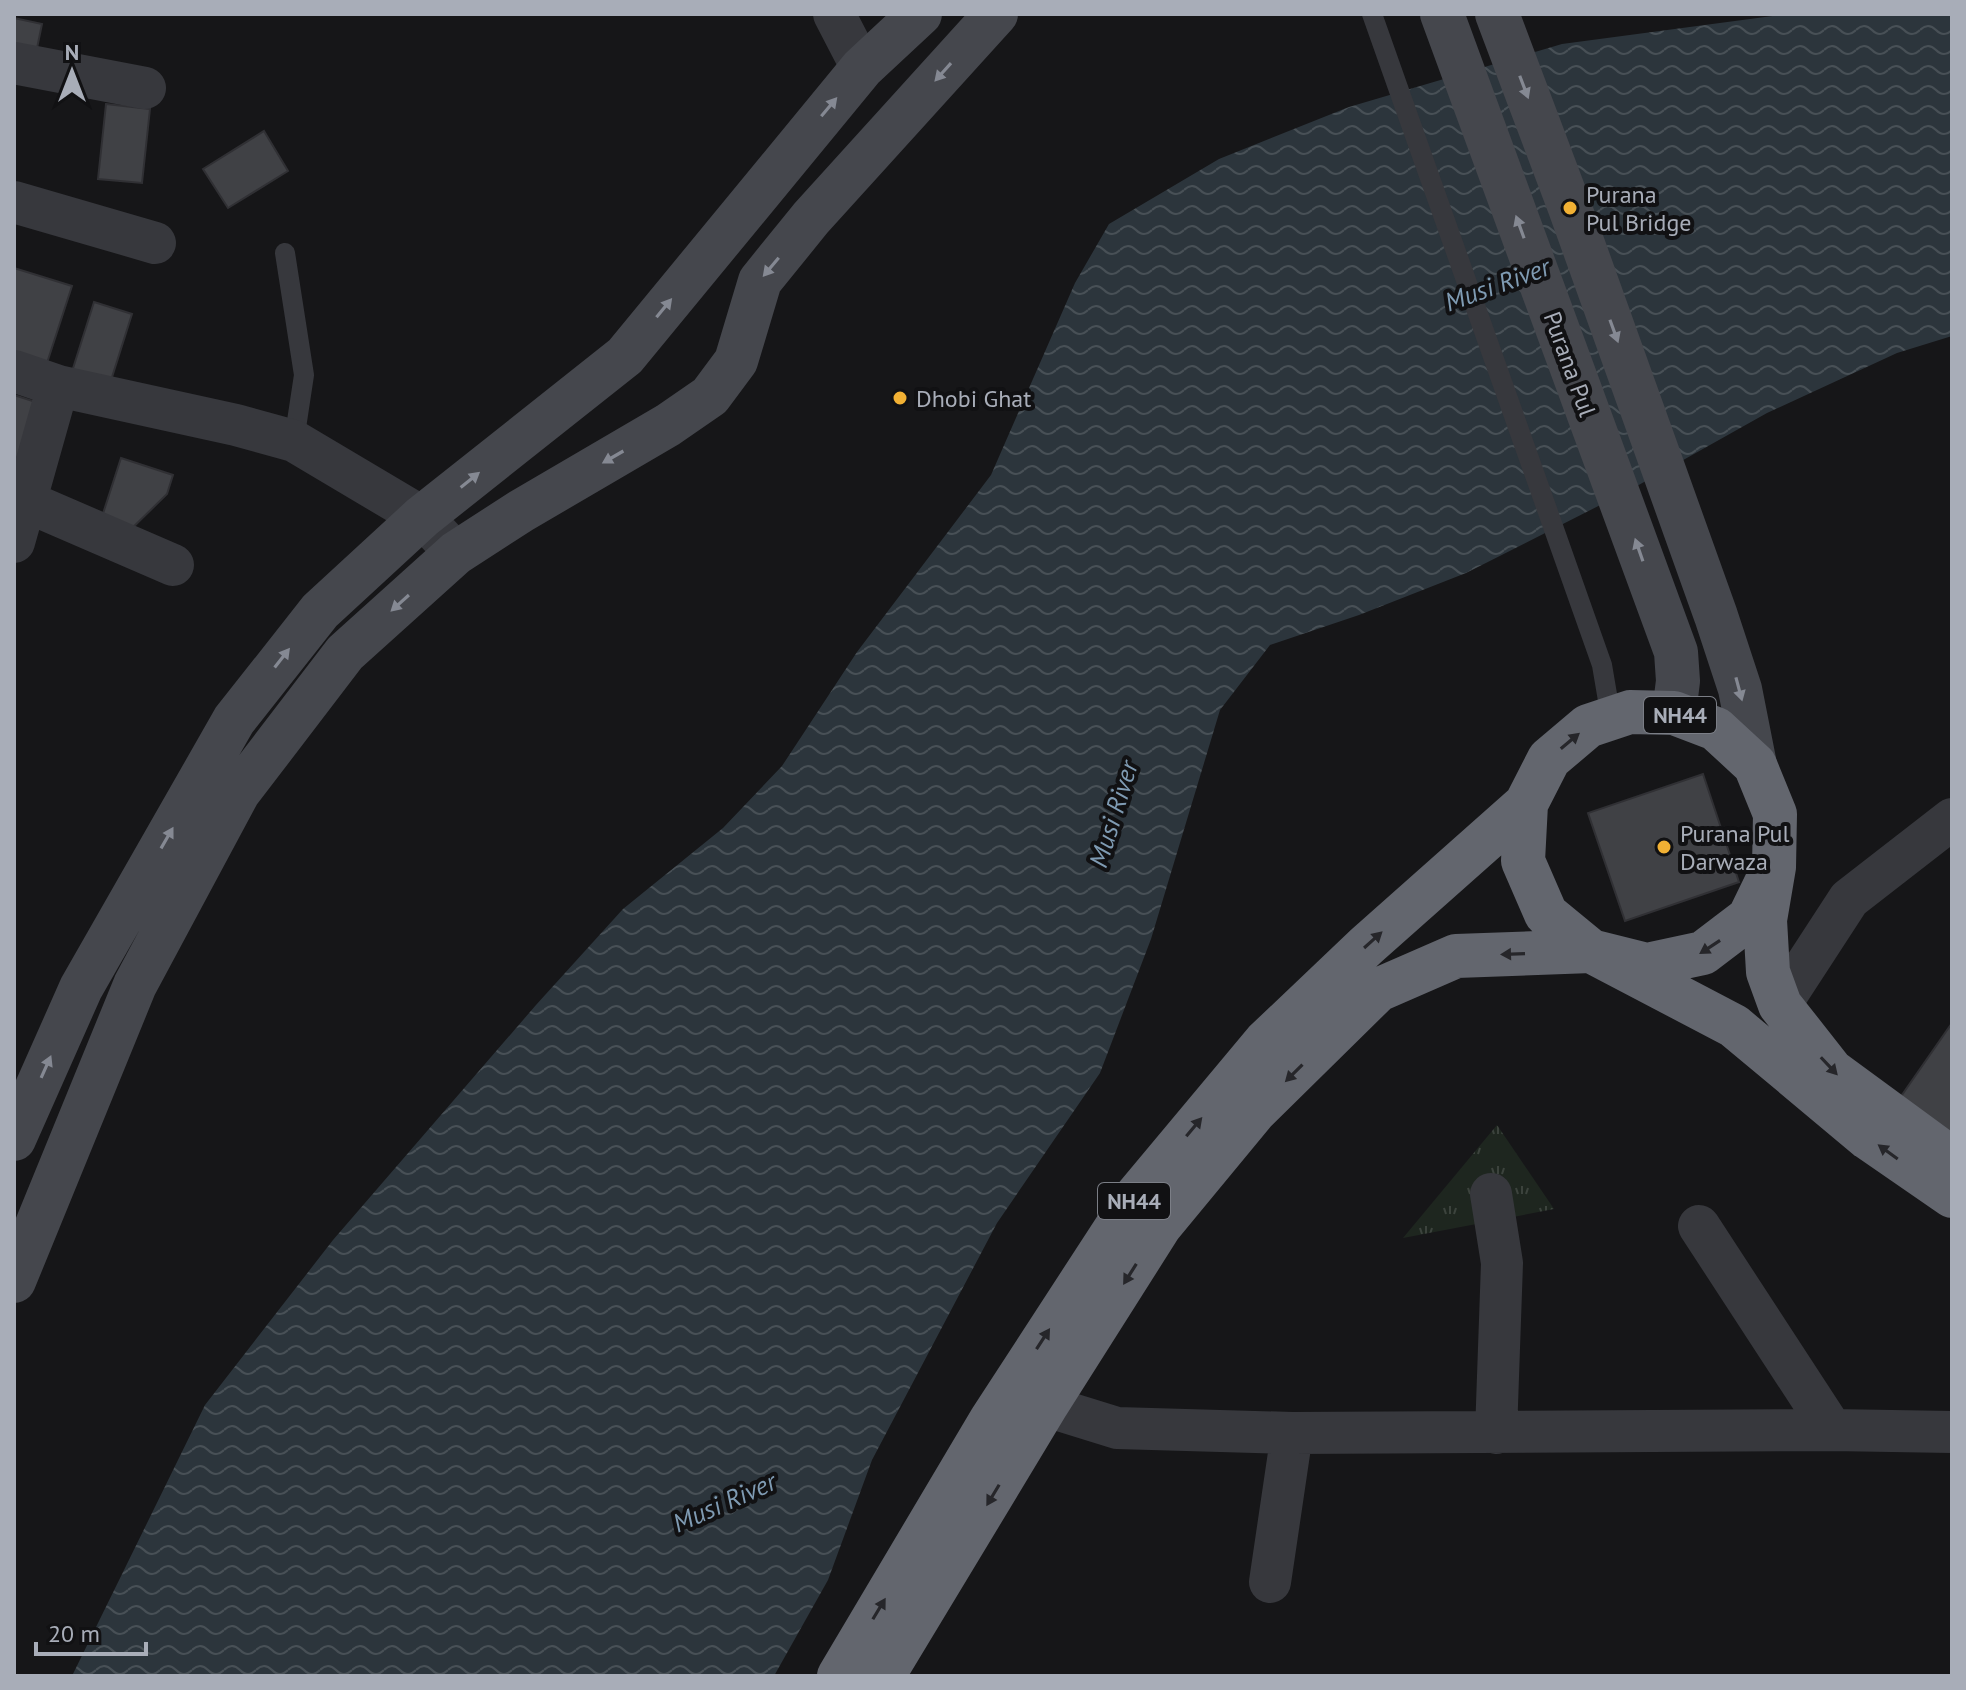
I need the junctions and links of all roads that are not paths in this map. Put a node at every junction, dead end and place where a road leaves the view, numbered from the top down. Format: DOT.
graph roads {
  1 [pos="834,14"];
  2 [pos="920,14"];
  3 [pos="996,14"];
  4 [pos="1372,14"];
  5 [pos="1442,14"];
  6 [pos="1497,14"];
  7 [pos="14,63"];
  8 [pos="862,68"];
  9 [pos="145,88"];
  10 [pos="762,188"];
  11 [pos="14,202"];
  12 [pos="811,218"];
  13 [pos="155,243"];
  14 [pos="285,253"];
  15 [pos="14,371"];
  16 [pos="58,386"];
  17 [pos="294,441"];
  18 [pos="25,501"];
  19 [pos="422,517"];
  20 [pos="14,542"];
  21 [pos="456,553"];
  22 [pos="173,565"];
  23 [pos="1674,713"];
  24 [pos="1611,718"];
  25 [pos="1755,765"];
  26 [pos="1526,804"];
  27 [pos="1952,819"];
  28 [pos="1774,867"];
  29 [pos="1591,951"];
  30 [pos="1780,1005"];
  31 [pos="14,1139"];
  32 [pos="1952,1159"];
  33 [pos="1491,1194"];
  34 [pos="1952,1196"];
  35 [pos="1699,1226"];
  36 [pos="14,1281"];
  37 [pos="1029,1397"];
  38 [pos="1832,1430"];
  39 [pos="1952,1432"];
  40 [pos="1292,1433"];
  41 [pos="1496,1433"];
  42 [pos="1270,1582"];
  43 [pos="839,1676"];
  44 [pos="883,1676"];
  1 -- 8 [label="street"];
  2 -- 8 [label="street"];
  3 -- 12 [label="street, one-way"];
  4 -- 24 [label="lane"];
  23 -- 5 [label="street, Purana Pul, one-way"];
  6 -- 25 [label="street, one-way"];
  7 -- 9 [label="street"];
  10 -- 8 [label="street, one-way"];
  10 -- 12 [label="street"];
  19 -- 10 [label="street, one-way"];
  11 -- 13 [label="street"];
  12 -- 21 [label="street, one-way"];
  14 -- 17 [label="lane"];
  15 -- 16 [label="street"];
  16 -- 17 [label="street"];
  16 -- 18 [label="street"];
  17 -- 19 [label="street"];
  18 -- 20 [label="street"];
  18 -- 22 [label="street"];
  19 -- 21 [label="street"];
  31 -- 19 [label="street, one-way"];
  21 -- 36 [label="street, one-way"];
  23 -- 24 [label="highway, NH44"];
  23 -- 25 [label="highway, NH44"];
  26 -- 24 [label="highway, NH44, one-way"];
  25 -- 28 [label="highway, NH44"];
  26 -- 29 [label="highway, NH44"];
  37 -- 26 [label="highway, NH44, one-way"];
  27 -- 30 [label="street"];
  28 -- 29 [label="highway, NH44, one-way"];
  28 -- 30 [label="highway, NH44"];
  34 -- 29 [label="highway, NH44, one-way"];
  29 -- 37 [label="highway, NH44, one-way"];
  30 -- 32 [label="highway, NH44, one-way"];
  33 -- 41 [label="street"];
  35 -- 38 [label="street"];
  37 -- 40 [label="street"];
  43 -- 37 [label="highway, NH44, one-way"];
  37 -- 44 [label="highway, NH44, one-way"];
  38 -- 39 [label="street"];
  38 -- 41 [label="street"];
  40 -- 41 [label="street"];
  40 -- 42 [label="street"];
}
